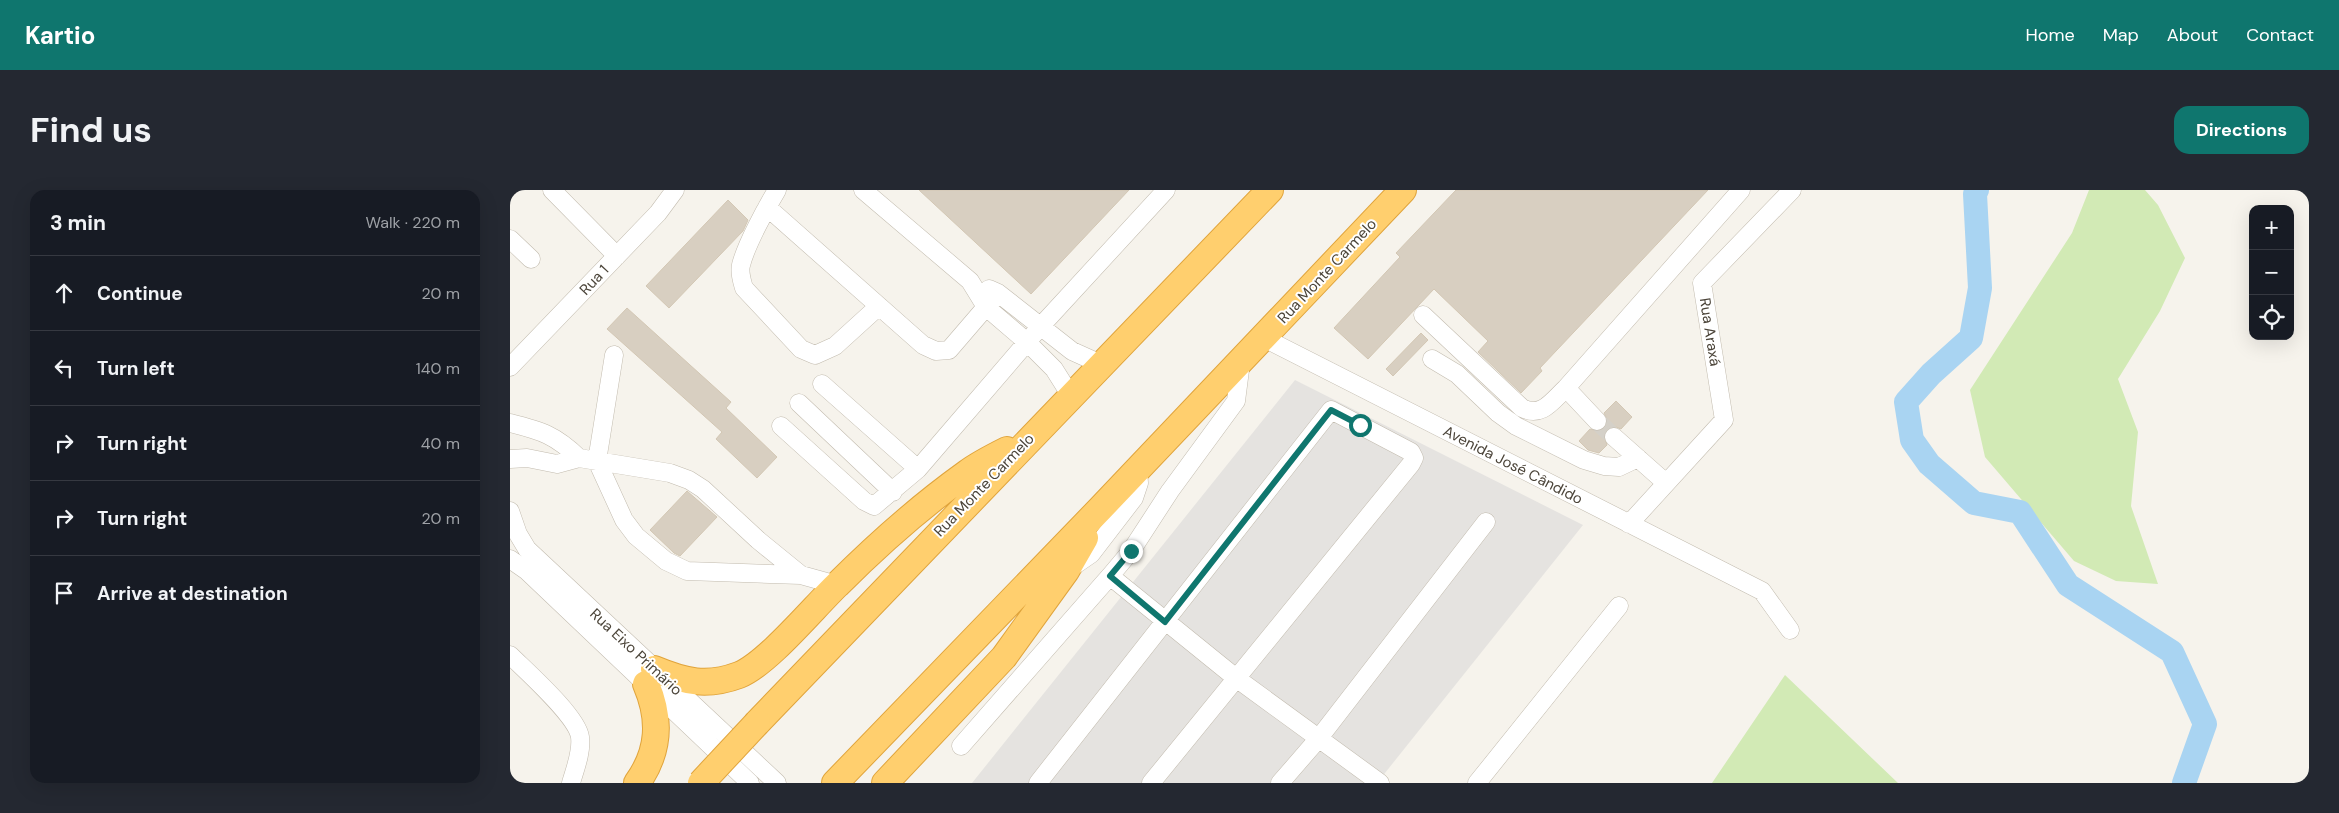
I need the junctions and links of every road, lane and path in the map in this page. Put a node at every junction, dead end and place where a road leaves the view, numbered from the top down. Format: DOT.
graph roads {
  1 [pos="552,190"];
  2 [pos="675,190"];
  3 [pos="777,190"];
  4 [pos="862,190"];
  5 [pos="1166,190"];
  6 [pos="1270,190"];
  7 [pos="1403,190"];
  8 [pos="1741,190"];
  9 [pos="1792,190"];
  10 [pos="767,207"];
  11 [pos="510,239"];
  12 [pos="617,256"];
  13 [pos="531,259"];
  14 [pos="970,281"];
  15 [pos="998,293"];
  16 [pos="879,306"];
  17 [pos="986,307"];
  18 [pos="1423,315"];
  19 [pos="1040,327"];
  20 [pos="1264,338"];
  21 [pos="1028,342"];
  22 [pos="614,355"];
  23 [pos="1432,359"];
  24 [pos="1241,362"];
  25 [pos="1103,365"];
  26 [pos="512,367"];
  27 [pos="822,384"];
  28 [pos="1566,388"];
  29 [pos="1071,396"];
  30 [pos="799,403"];
  31 [pos="1597,422"];
  32 [pos="510,423"];
  33 [pos="781,426"];
  34 [pos="1614,437"];
  35 [pos="1029,438"];
  36 [pos="579,458"];
  37 [pos="1638,458"];
  38 [pos="510,459"];
  39 [pos="597,461"];
  40 [pos="918,469"];
  41 [pos="1138,476"];
  42 [pos="1666,483"];
  43 [pos="1170,490"];
  44 [pos="893,492"];
  45 [pos="1100,509"];
  46 [pos="510,511"];
  47 [pos="1486,522"];
  48 [pos="1629,524"];
  49 [pos="510,559"];
  50 [pos="1066,571"];
  51 [pos="801,575"];
  52 [pos="1110,576"];
  53 [pos="836,585"];
  54 [pos="1619,606"];
  55 [pos="1165,622"];
  56 [pos="1790,630"];
  57 [pos="510,655"];
  58 [pos="650,677"];
  59 [pos="1236,678"];
  60 [pos="1319,738"];
  61 [pos="961,746"];
  62 [pos="571,783"];
  63 [pos="637,783"];
  64 [pos="701,783"];
  65 [pos="750,783"];
  66 [pos="778,783"];
  67 [pos="835,783"];
  68 [pos="885,783"];
  69 [pos="1038,783"];
  70 [pos="1151,783"];
  71 [pos="1280,783"];
  72 [pos="1380,783"];
  73 [pos="1477,783"];
  1 -- 12 [label="street"];
  2 -- 12 [label="street, Rua 1"];
  3 -- 10 [label="street"];
  4 -- 14 [label="street"];
  5 -- 19 [label="street"];
  6 -- 25 [label="highway, Rua Monte Carmelo"];
  7 -- 20 [label="highway, Rua Monte Carmelo"];
  8 -- 28 [label="street"];
  9 -- 42 [label="street, Rua Araxá"];
  10 -- 16 [label="street"];
  10 -- 16 [label="street"];
  11 -- 13 [label="street"];
  12 -- 26 [label="street, Rua 1"];
  14 -- 15 [label="street"];
  14 -- 17 [label="street"];
  15 -- 17 [label="street"];
  15 -- 19 [label="street"];
  16 -- 17 [label="street"];
  17 -- 21 [label="street"];
  18 -- 28 [label="street"];
  19 -- 21 [label="street"];
  19 -- 25 [label="street"];
  20 -- 24 [label="highway, Rua Monte Carmelo"];
  20 -- 48 [label="street, Avenida José Cândido"];
  21 -- 29 [label="street"];
  21 -- 40 [label="street"];
  22 -- 39 [label="street"];
  23 -- 37 [label="street"];
  24 -- 41 [label="highway, Rua Monte Carmelo"];
  24 -- 43 [label="street"];
  25 -- 29 [label="highway, Rua Monte Carmelo"];
  27 -- 40 [label="street"];
  28 -- 31 [label="street"];
  29 -- 35 [label="highway, Rua Monte Carmelo"];
  30 -- 44 [label="street"];
  32 -- 36 [label="street"];
  33 -- 44 [label="street"];
  34 -- 37 [label="street"];
  35 -- 53 [label="highway"];
  35 -- 64 [label="highway, Rua Monte Carmelo, bridge"];
  36 -- 38 [label="street"];
  36 -- 39 [label="street"];
  37 -- 42 [label="street"];
  39 -- 51 [label="street"];
  39 -- 51 [label="street"];
  40 -- 44 [label="street"];
  41 -- 43 [label="street"];
  41 -- 45 [label="highway, Rua Monte Carmelo"];
  41 -- 50 [label="street"];
  42 -- 48 [label="street"];
  43 -- 52 [label="street"];
  45 -- 50 [label="highway"];
  45 -- 67 [label="highway, Rua Monte Carmelo"];
  46 -- 58 [label="street, Rua Eixo Primário"];
  47 -- 60 [label="street"];
  48 -- 56 [label="street, Avenida José Cândido"];
  49 -- 58 [label="street, Rua Eixo Primário"];
  50 -- 68 [label="highway"];
  51 -- 53 [label="street"];
  52 -- 55 [label="street"];
  52 -- 61 [label="street"];
  53 -- 58 [label="highway"];
  54 -- 73 [label="street"];
  55 -- 59 [label="street"];
  55 -- 59 [label="street"];
  55 -- 69 [label="street"];
  57 -- 62 [label="street"];
  58 -- 63 [label="highway"];
  58 -- 65 [label="street, Rua Eixo Primário"];
  58 -- 66 [label="street, Rua Eixo Primário"];
  59 -- 60 [label="street"];
  59 -- 70 [label="street"];
  60 -- 71 [label="street"];
  60 -- 72 [label="street"];
}
